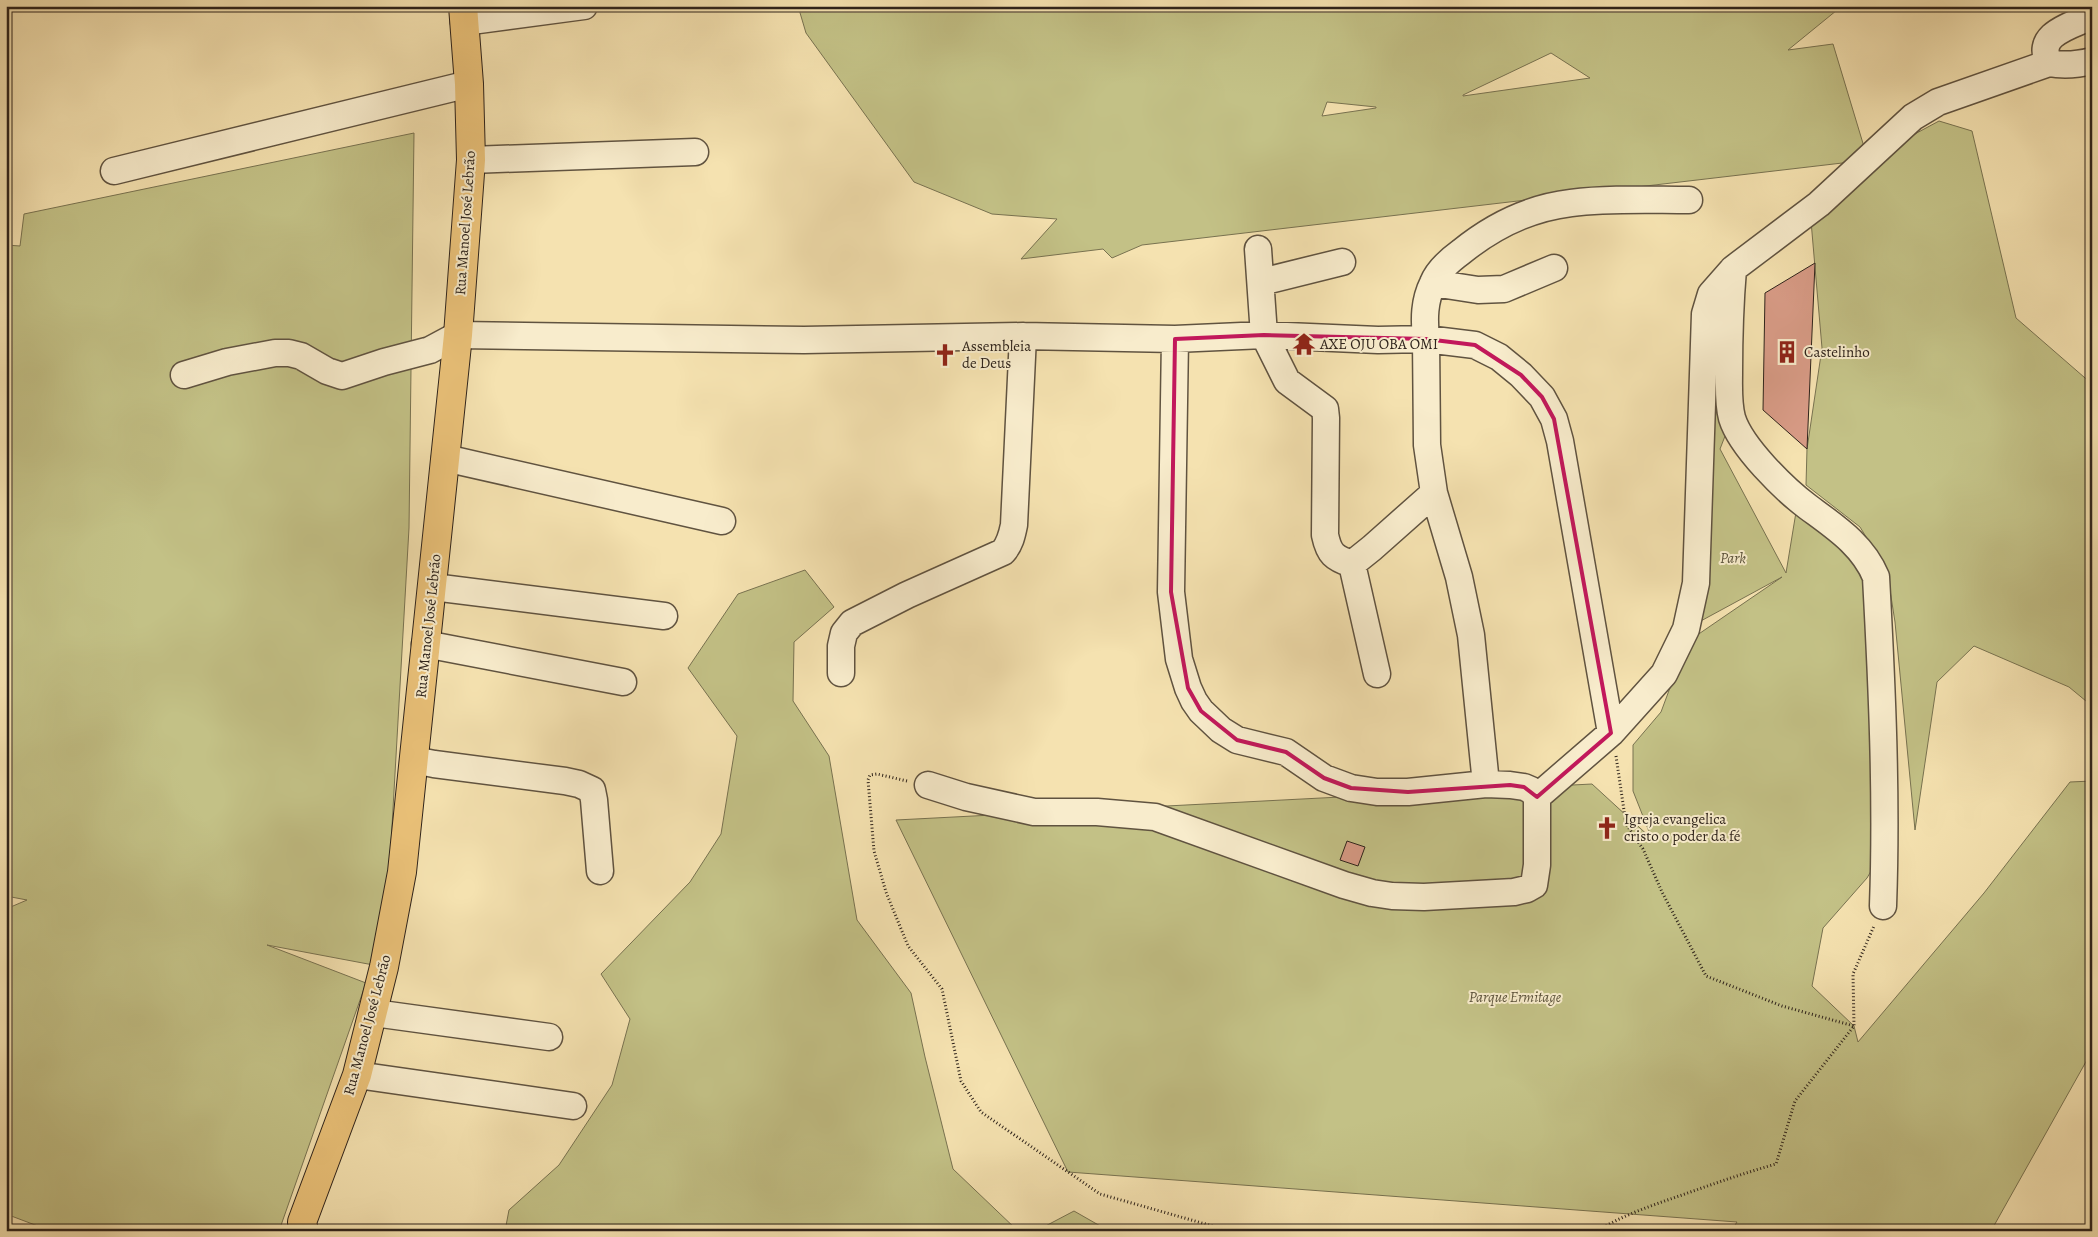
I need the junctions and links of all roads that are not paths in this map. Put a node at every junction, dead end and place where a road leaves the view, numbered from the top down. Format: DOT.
graph roads {
  1 [pos="584,6"];
  2 [pos="463,14"];
  3 [pos="2092,16"];
  4 [pos="2092,61"];
  5 [pos="2049,63"];
  6 [pos="469,84"];
  7 [pos="695,152"];
  8 [pos="471,160"];
  9 [pos="114,171"];
  10 [pos="1689,200"];
  11 [pos="1258,249"];
  12 [pos="1342,262"];
  13 [pos="1554,268"];
  14 [pos="1733,269"];
  15 [pos="1261,282"];
  16 [pos="1433,282"];
  17 [pos="458,334"];
  18 [pos="1264,335"];
  19 [pos="1023,336"];
  20 [pos="1175,339"];
  21 [pos="1426,339"];
  22 [pos="184,375"];
  23 [pos="445,458"];
  24 [pos="1434,493"];
  25 [pos="722,521"];
  26 [pos="1352,564"];
  27 [pos="433,587"];
  28 [pos="664,616"];
  29 [pos="425,644"];
  30 [pos="841,673"];
  31 [pos="1377,674"];
  32 [pos="623,682"];
  33 [pos="1611,733"];
  34 [pos="414,760"];
  35 [pos="1486,784"];
  36 [pos="928,785"];
  37 [pos="1537,797"];
  38 [pos="600,871"];
  39 [pos="1883,906"];
  40 [pos="374,1013"];
  41 [pos="549,1037"];
  42 [pos="357,1075"];
  43 [pos="574,1106"];
  44 [pos="302,1228"];
  1 -- 2 [label="street"];
  2 -- 6 [label="main road, Rua Manoel José Lebrão"];
  3 -- 5 [label="street"];
  4 -- 5 [label="street"];
  5 -- 14 [label="street"];
  6 -- 8 [label="main road, Rua Manoel José Lebrão"];
  6 -- 9 [label="street"];
  7 -- 8 [label="street"];
  8 -- 17 [label="main road, Rua Manoel José Lebrão"];
  10 -- 16 [label="street"];
  11 -- 15 [label="street"];
  12 -- 15 [label="street"];
  13 -- 16 [label="street"];
  14 -- 33 [label="street"];
  14 -- 39 [label="street"];
  15 -- 18 [label="street"];
  16 -- 21 [label="street"];
  17 -- 19 [label="street"];
  17 -- 22 [label="street"];
  17 -- 23 [label="main road, Rua Manoel José Lebrão"];
  18 -- 20 [label="street"];
  18 -- 21 [label="street"];
  18 -- 26 [label="street"];
  19 -- 20 [label="street"];
  19 -- 30 [label="street"];
  20 -- 35 [label="street"];
  21 -- 24 [label="street"];
  21 -- 33 [label="street"];
  23 -- 25 [label="street"];
  23 -- 27 [label="main road, Rua Manoel José Lebrão"];
  24 -- 26 [label="street"];
  24 -- 35 [label="street"];
  26 -- 31 [label="street"];
  27 -- 28 [label="street"];
  27 -- 29 [label="main road, Rua Manoel José Lebrão"];
  29 -- 32 [label="street"];
  29 -- 34 [label="main road, Rua Manoel José Lebrão"];
  33 -- 37 [label="street"];
  34 -- 38 [label="street"];
  34 -- 40 [label="main road, Rua Manoel José Lebrão"];
  35 -- 37 [label="street"];
  36 -- 37 [label="street"];
  40 -- 41 [label="street"];
  40 -- 42 [label="main road, Rua Manoel José Lebrão"];
  42 -- 43 [label="street"];
  42 -- 44 [label="main road, Rua Manoel José Lebrão"];
}
